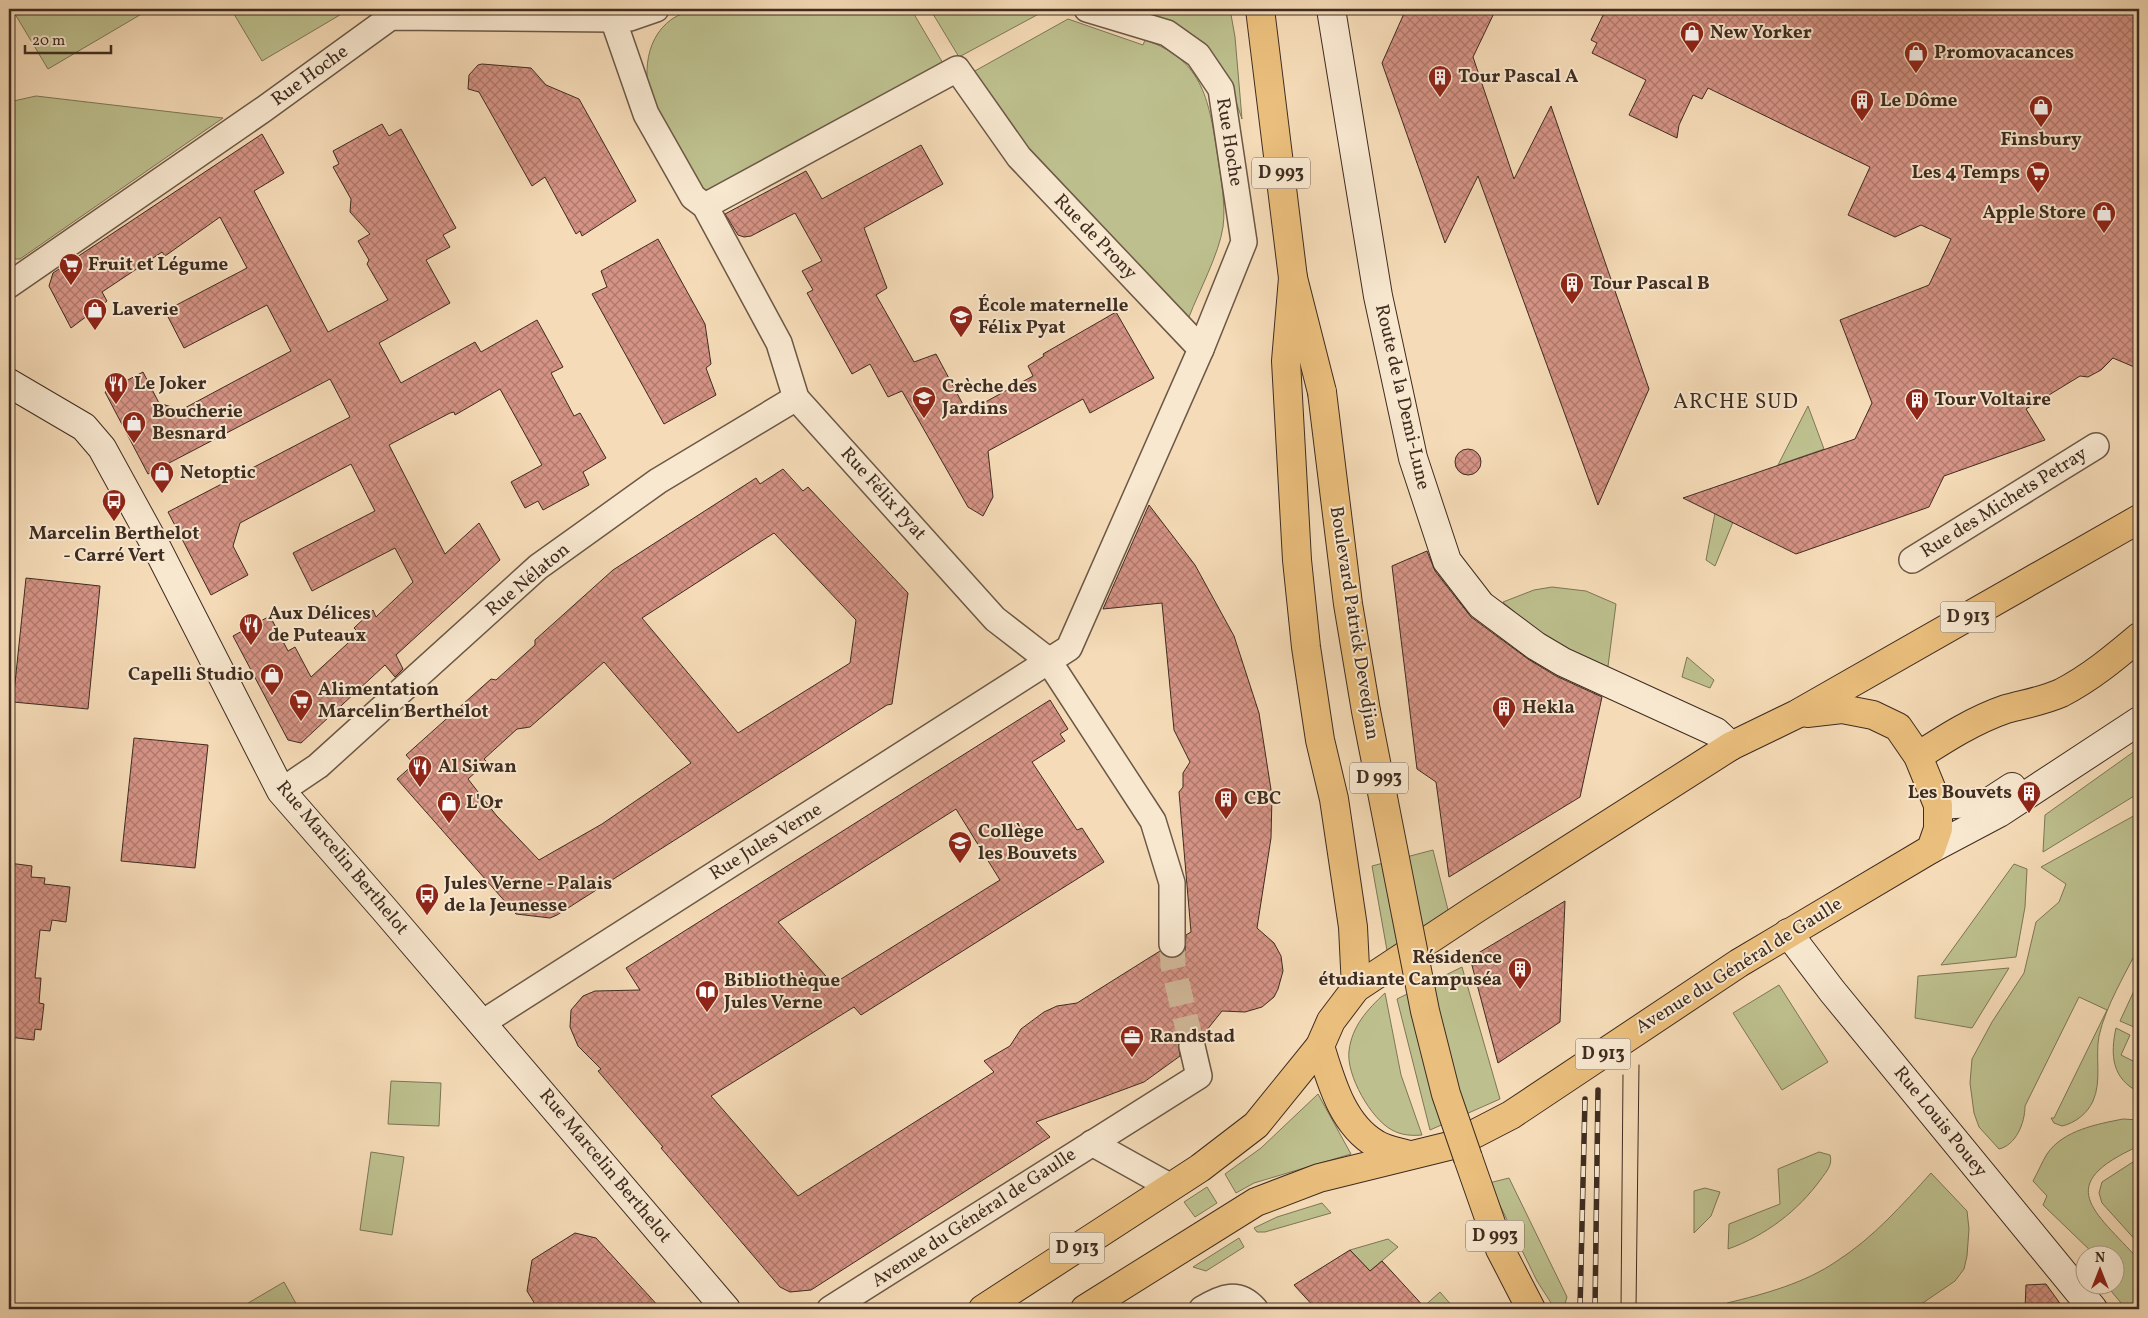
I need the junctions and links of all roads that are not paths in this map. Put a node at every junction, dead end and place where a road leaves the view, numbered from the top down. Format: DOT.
graph roads {
  1 [pos="656,9"];
  2 [pos="1086,9"];
  3 [pos="1248,9"];
  4 [pos="1260,9"];
  5 [pos="1330,9"];
  6 [pos="613,19"];
  7 [pos="1269,69"];
  8 [pos="705,206"];
  9 [pos="1293,278"];
  10 [pos="9,284"];
  11 [pos="1201,349"];
  12 [pos="9,383"];
  13 [pos="796,398"];
  14 [pos="2096,446"];
  15 [pos="2139,519"];
  16 [pos="1912,560"];
  17 [pos="2139,637"];
  18 [pos="1048,660"];
  19 [pos="2139,705"];
  20 [pos="1797,714"];
  21 [pos="2139,721"];
  22 [pos="1731,746"];
  23 [pos="1918,756"];
  24 [pos="281,791"];
  25 [pos="1938,806"];
  26 [pos="1931,849"];
  27 [pos="1788,933"];
  28 [pos="1172,944"];
  29 [pos="1356,988"];
  30 [pos="482,1023"];
  31 [pos="1192,1046"];
  32 [pos="1320,1046"];
  33 [pos="1092,1142"];
  34 [pos="1409,1155"];
  35 [pos="1171,1187"];
  36 [pos="726,1309"];
  37 [pos="830,1309"];
  38 [pos="983,1309"];
  39 [pos="1085,1309"];
  40 [pos="1202,1309"];
  41 [pos="1255,1309"];
  42 [pos="1531,1309"];
  43 [pos="2094,1309"];
  1 -- 6 [label="street, Rue Hoche"];
  2 -- 11 [label="street, Rue Hoche"];
  3 -- 7 [label="main road"];
  4 -- 7 [label="main road, Boulevard Patrick Devedjian / D 993"];
  5 -- 22 [label="street, Route de la Demi-Lune"];
  6 -- 8 [label="street, Rue Félix Pyat"];
  6 -- 10 [label="street, Rue Hoche"];
  7 -- 9 [label="main road, Boulevard Patrick Devedjian / D 993"];
  8 -- 11 [label="street, Rue de Prony"];
  8 -- 13 [label="street, Rue Félix Pyat"];
  9 -- 29 [label="main road"];
  9 -- 42 [label="main road, Boulevard Patrick Devedjian / D 993, bridge"];
  11 -- 18 [label="street"];
  12 -- 24 [label="street, Rue Marcelin Berthelot"];
  13 -- 18 [label="street, Rue Félix Pyat"];
  13 -- 24 [label="street, Rue Nélaton"];
  14 -- 16 [label="street, Rue des Michets Petray"];
  15 -- 20 [label="main road, D 913"];
  17 -- 23 [label="main road"];
  18 -- 28 [label="street, Rue Félix Pyat"];
  18 -- 30 [label="street, Rue Jules Verne"];
  19 -- 25 [label="street"];
  20 -- 22 [label="main road, D 913"];
  20 -- 23 [label="main road, D 913"];
  21 -- 26 [label="street"];
  22 -- 29 [label="main road, D 913"];
  23 -- 25 [label="main road, D 913"];
  24 -- 30 [label="street, Rue Marcelin Berthelot"];
  25 -- 26 [label="main road, D 913"];
  26 -- 27 [label="main road, Avenue du Général de Gaulle / D 913"];
  27 -- 34 [label="main road, Avenue du Général de Gaulle / D 913"];
  27 -- 43 [label="street, Rue Louis Pouey"];
  29 -- 32 [label="main road, D 913"];
  30 -- 36 [label="street, Rue Marcelin Berthelot"];
  31 -- 33 [label="street, Avenue du Général de Gaulle"];
  32 -- 34 [label="main road"];
  32 -- 35 [label="main road, D 913"];
  33 -- 35 [label="street, Avenue du Général de Gaulle"];
  33 -- 37 [label="street, Avenue du Général de Gaulle"];
  34 -- 39 [label="main road, Avenue du Général de Gaulle / D 913"];
  35 -- 38 [label="main road, D 913"];
  40 -- 41 [label="street"];
}
